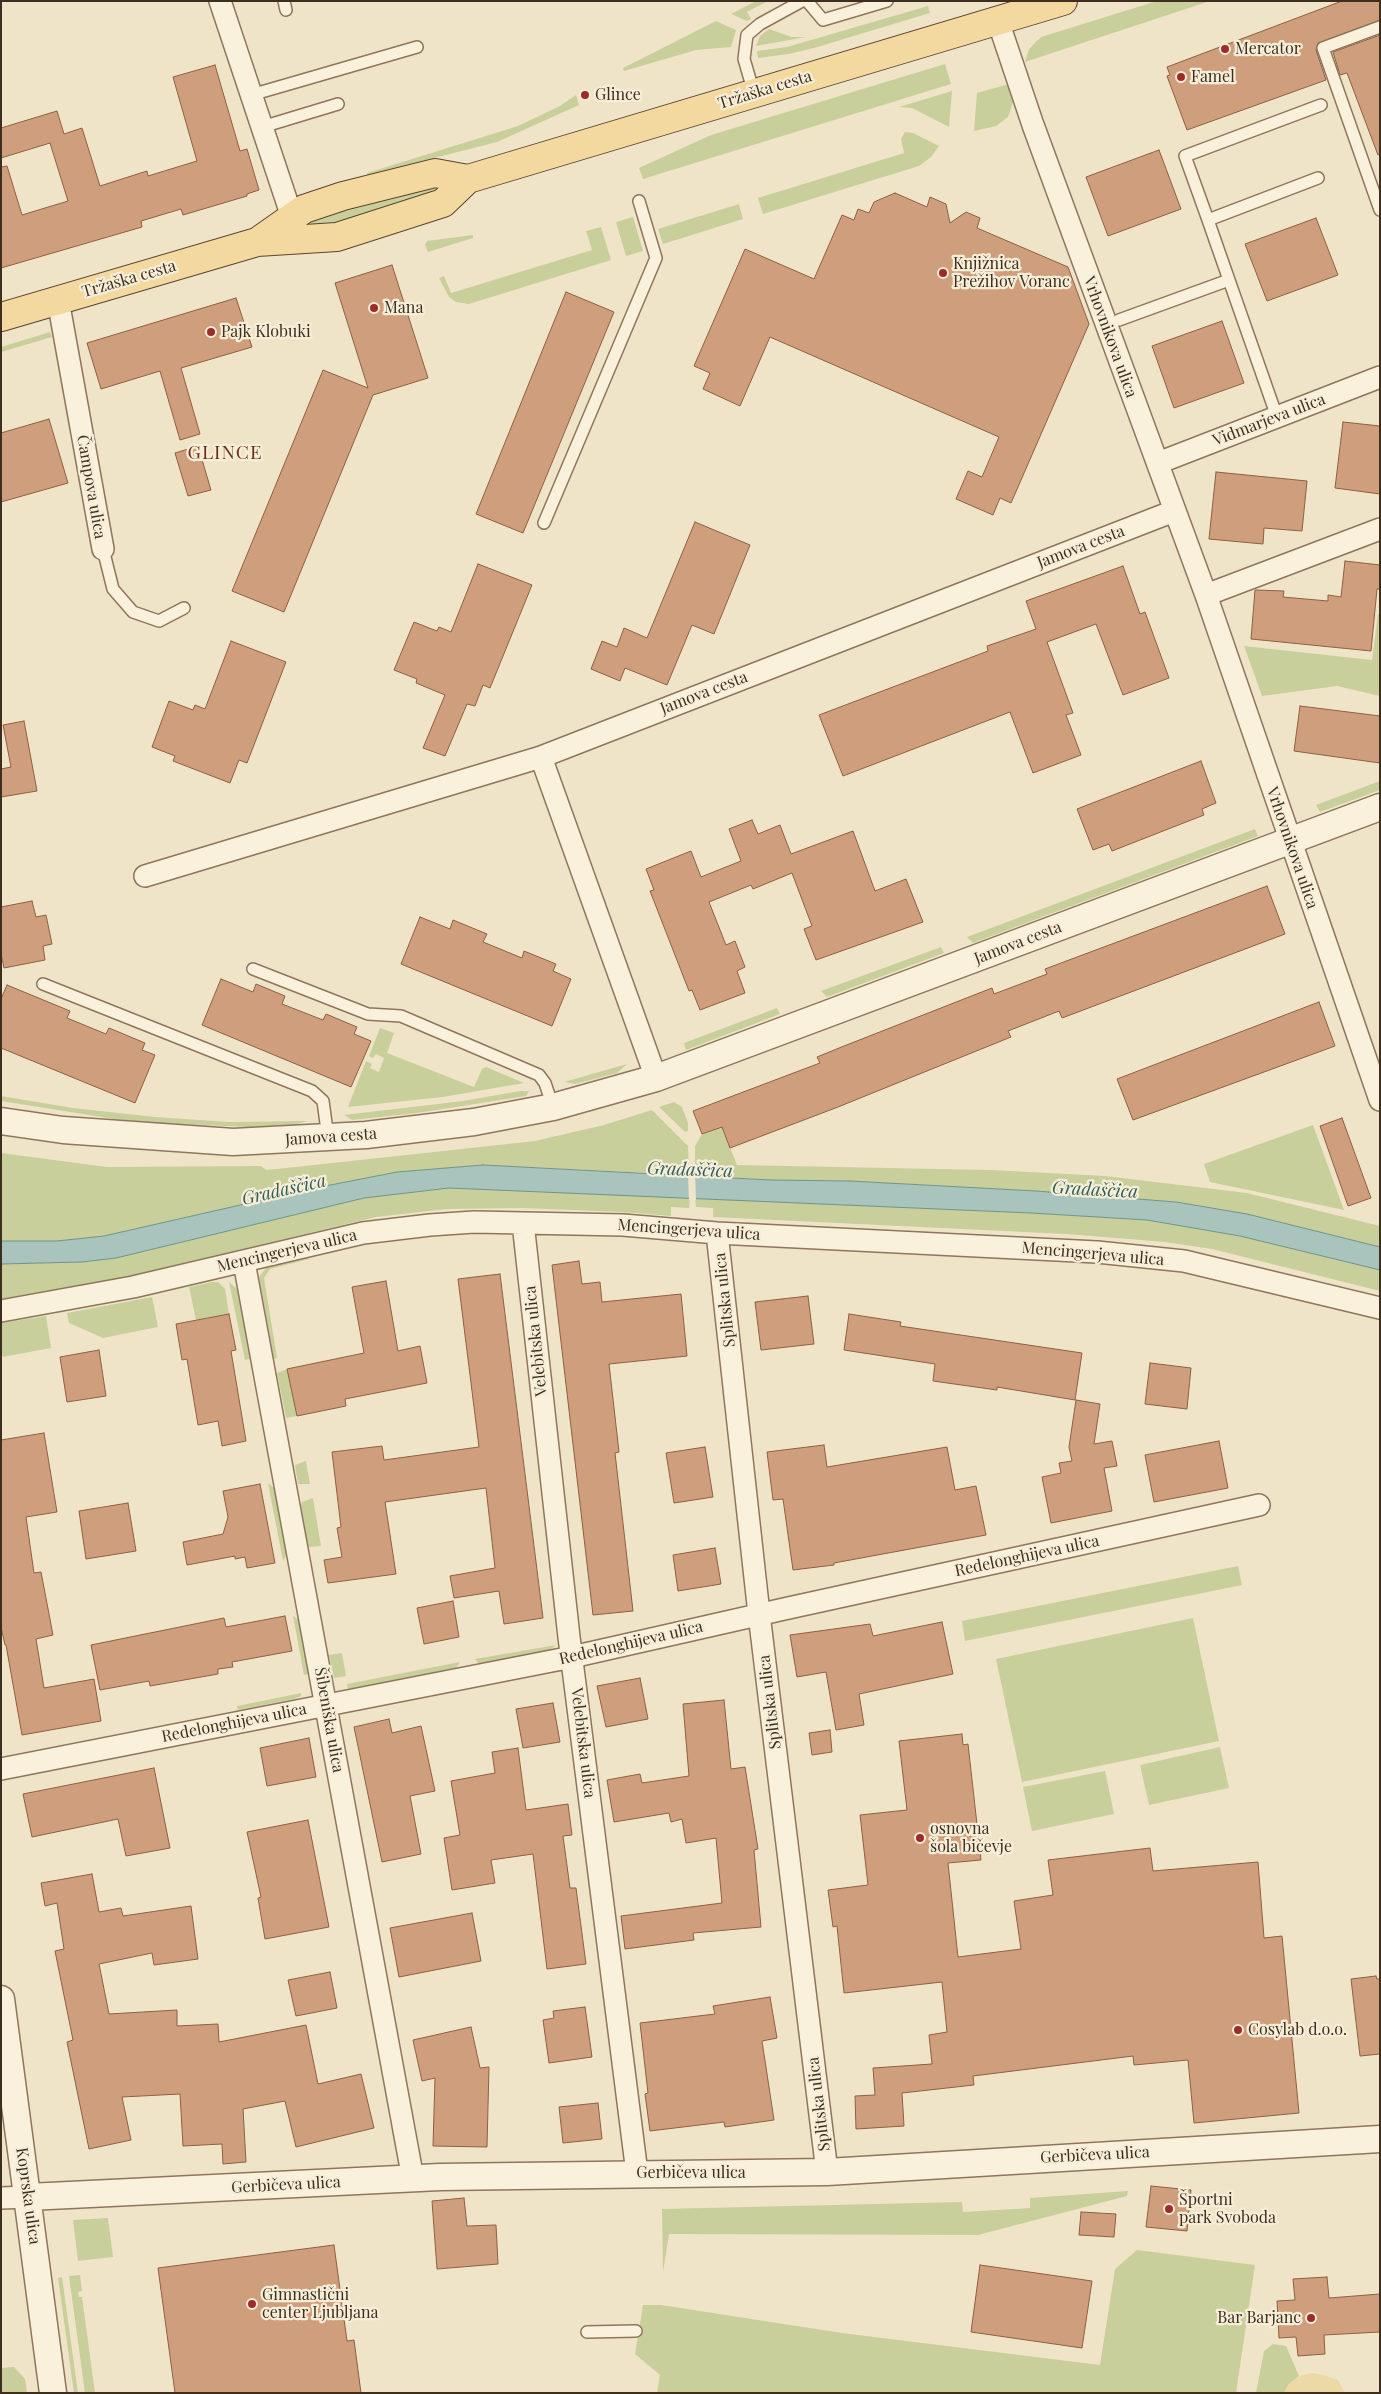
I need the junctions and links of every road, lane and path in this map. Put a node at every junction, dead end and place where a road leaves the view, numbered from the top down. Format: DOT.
graph roads {
  1 [pos="220,1"];
  2 [pos="802,1"];
  3 [pos="807,1"];
  4 [pos="888,1"];
  5 [pos="1062,1"];
  6 [pos="998,21"];
  7 [pos="1380,27"];
  8 [pos="417,47"];
  9 [pos="754,94"];
  10 [pos="252,95"];
  11 [pos="338,104"];
  12 [pos="1321,105"];
  13 [pos="262,127"];
  14 [pos="1318,178"];
  15 [pos="468,179"];
  16 [pos="639,201"];
  17 [pos="1380,210"];
  18 [pos="1208,220"];
  19 [pos="295,228"];
  20 [pos="1229,280"];
  21 [pos="58,300"];
  22 [pos="1,317"];
  23 [pos="1119,320"];
  24 [pos="1380,377"];
  25 [pos="1277,417"];
  26 [pos="1158,463"];
  27 [pos="1174,511"];
  28 [pos="544,523"];
  29 [pos="1380,530"];
  30 [pos="102,549"];
  31 [pos="1206,596"];
  32 [pos="184,608"];
  33 [pos="541,757"];
  34 [pos="1380,807"];
  35 [pos="1289,841"];
  36 [pos="145,876"];
  37 [pos="253,969"];
  38 [pos="43,984"];
  39 [pos="656,1078"];
  40 [pos="1380,1100"];
  41 [pos="553,1107"];
  42 [pos="1,1121"];
  43 [pos="328,1138"];
  44 [pos="523,1223"];
  45 [pos="717,1233"];
  46 [pos="244,1262"];
  47 [pos="1380,1308"];
  48 [pos="1,1311"];
  49 [pos="1259,1505"];
  50 [pos="759,1614"];
  51 [pos="572,1658"];
  52 [pos="327,1705"];
  53 [pos="1,1769"];
  54 [pos="1,1999"];
  55 [pos="1380,2138"];
  56 [pos="826,2172"];
  57 [pos="637,2173"];
  58 [pos="413,2179"];
  59 [pos="28,2197"];
  60 [pos="1,2198"];
  61 [pos="636,2331"];
  62 [pos="587,2332"];
  63 [pos="54,2393"];
  1 -- 10 [label="street"];
  2 -- 9 [label="lane"];
  3 -- 4 [label="lane"];
  5 -- 6 [label="main road, Tržaška cesta"];
  6 -- 9 [label="main road, Tržaška cesta"];
  6 -- 26 [label="street, Vrhovnikova ulica"];
  7 -- 17 [label="lane"];
  8 -- 10 [label="lane"];
  9 -- 15 [label="main road, Tržaška cesta"];
  10 -- 13 [label="street"];
  11 -- 13 [label="lane"];
  12 -- 18 [label="lane"];
  13 -- 19 [label="street"];
  14 -- 18 [label="lane"];
  15 -- 19 [label="main road, Tržaška cesta"];
  15 -- 19 [label="main road, Tržaška cesta"];
  16 -- 28 [label="lane"];
  18 -- 20 [label="lane"];
  19 -- 21 [label="main road, Tržaška cesta"];
  20 -- 23 [label="lane"];
  20 -- 25 [label="lane"];
  21 -- 22 [label="main road, Tržaška cesta"];
  21 -- 30 [label="street, Čampova ulica"];
  24 -- 25 [label="street, Vidmarjeva ulica"];
  25 -- 26 [label="street, Vidmarjeva ulica"];
  26 -- 27 [label="street, Vrhovnikova ulica"];
  27 -- 31 [label="street, Vrhovnikova ulica"];
  27 -- 33 [label="street, Jamova cesta"];
  29 -- 31 [label="street"];
  30 -- 32 [label="lane, Čampova ulica"];
  31 -- 35 [label="street, Vrhovnikova ulica"];
  33 -- 36 [label="street, Jamova cesta"];
  33 -- 39 [label="street"];
  34 -- 35 [label="street, Jamova cesta"];
  35 -- 39 [label="street, Jamova cesta"];
  35 -- 40 [label="street, Vrhovnikova ulica"];
  37 -- 41 [label="lane"];
  38 -- 43 [label="lane"];
  39 -- 41 [label="street, Jamova cesta"];
  41 -- 43 [label="street, Jamova cesta"];
  42 -- 43 [label="street, Jamova cesta"];
  44 -- 45 [label="street, Mencingerjeva ulica"];
  44 -- 46 [label="street, Mencingerjeva ulica"];
  44 -- 51 [label="street, Velebitska ulica"];
  45 -- 47 [label="street, Mencingerjeva ulica"];
  45 -- 50 [label="street, Splitska ulica"];
  46 -- 48 [label="street, Mencingerjeva ulica"];
  46 -- 52 [label="street, Šibeniška ulica"];
  49 -- 50 [label="street, Redelonghijeva ulica"];
  50 -- 51 [label="street, Redelonghijeva ulica"];
  50 -- 56 [label="street, Splitska ulica"];
  51 -- 52 [label="street, Redelonghijeva ulica"];
  51 -- 57 [label="street, Velebitska ulica"];
  52 -- 53 [label="street, Redelonghijeva ulica"];
  52 -- 58 [label="street, Šibeniška ulica"];
  54 -- 59 [label="street, Koprska ulica"];
  55 -- 56 [label="street, Gerbičeva ulica"];
  56 -- 57 [label="street, Gerbičeva ulica"];
  57 -- 58 [label="street, Gerbičeva ulica"];
  58 -- 59 [label="street, Gerbičeva ulica"];
  59 -- 60 [label="street, Gerbičeva ulica"];
  59 -- 63 [label="street, Koprska ulica"];
  61 -- 62 [label="lane"];
}
